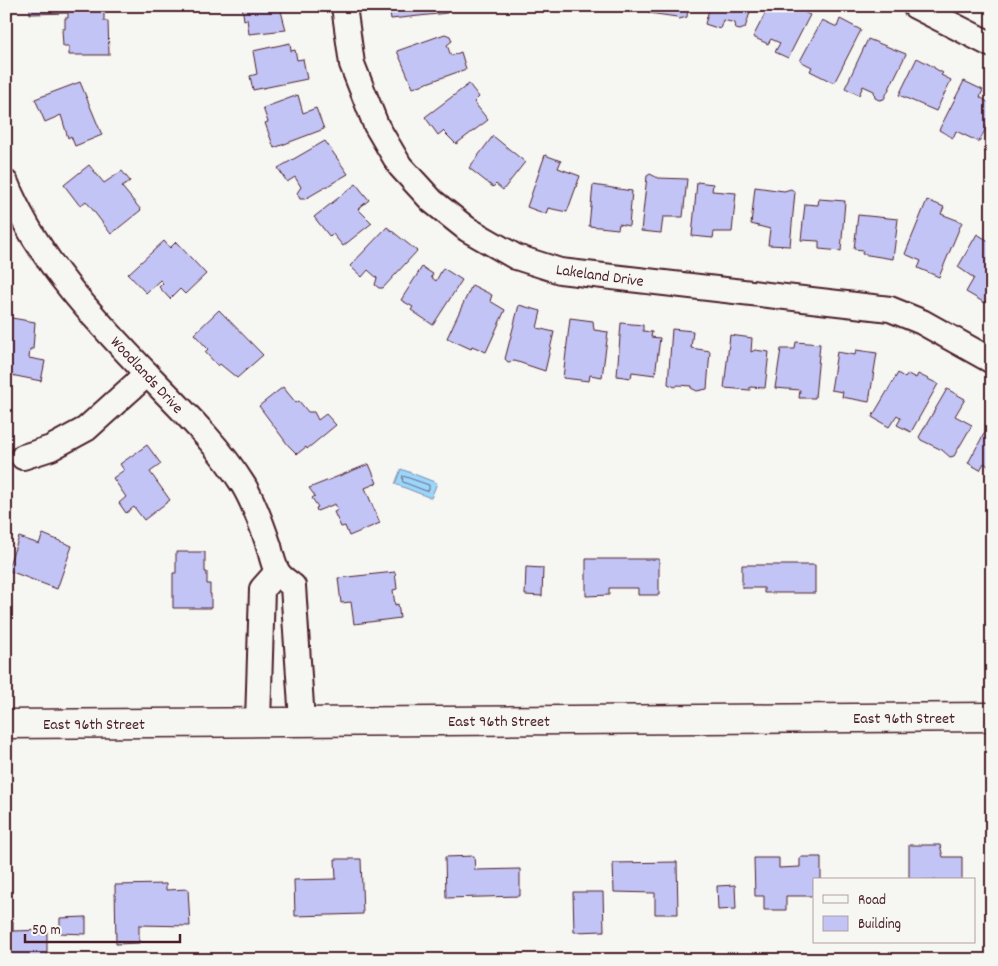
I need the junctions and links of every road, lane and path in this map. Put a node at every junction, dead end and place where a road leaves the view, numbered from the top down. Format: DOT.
graph roads {
  1 [pos="344,6"];
  2 [pos="915,6"];
  3 [pos="992,45"];
  4 [pos="6,182"];
  5 [pos="992,361"];
  6 [pos="147,374"];
  7 [pos="23,457"];
  8 [pos="277,572"];
  9 [pos="992,716"];
  10 [pos="258,722"];
  11 [pos="302,722"];
  12 [pos="6,724"];
  1 -- 5 [label="street, Lakeland Drive"];
  2 -- 3 [label="street"];
  4 -- 6 [label="street, Woodlands Drive"];
  6 -- 7 [label="street"];
  6 -- 8 [label="street, Woodlands Drive"];
  8 -- 10 [label="street"];
  8 -- 11 [label="street, Woodlands Drive"];
  9 -- 11 [label="main road, East 96th Street"];
  10 -- 11 [label="main road, East 96th Street"];
  10 -- 12 [label="main road, East 96th Street"];
}
